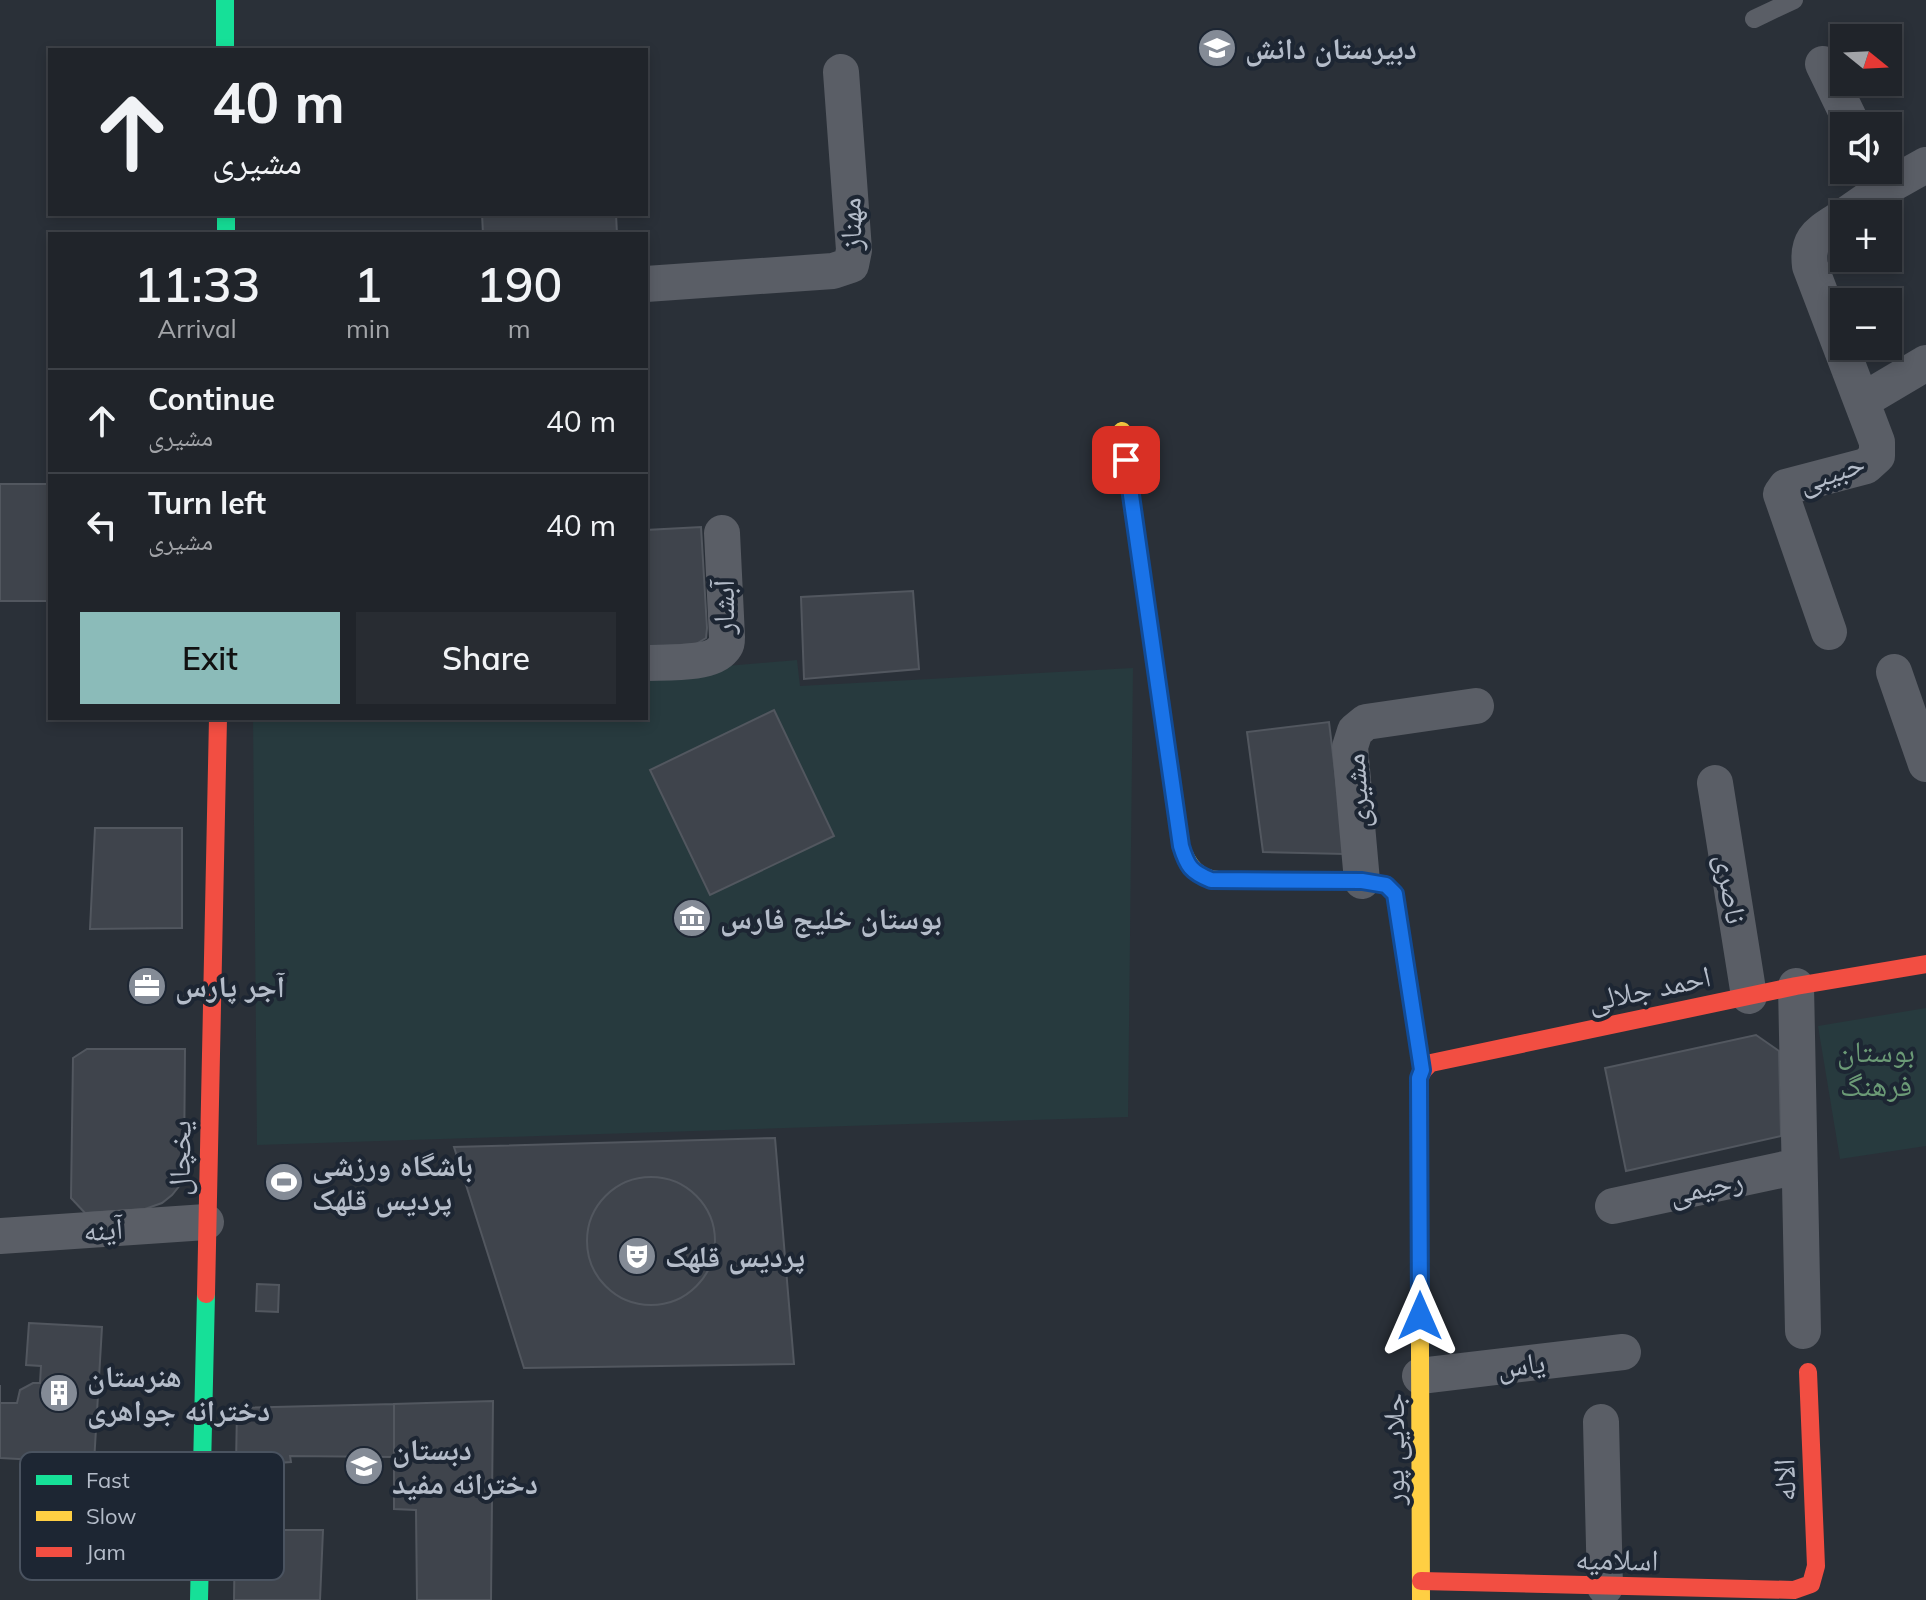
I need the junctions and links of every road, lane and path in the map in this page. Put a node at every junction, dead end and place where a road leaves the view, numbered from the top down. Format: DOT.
graph roads {
  1 [pos="225,0"];
  2 [pos="1794,0"];
  3 [pos="1754,19"];
  4 [pos="225,48"];
  5 [pos="1823,64"];
  6 [pos="841,72"];
  7 [pos="1846,112"];
  8 [pos="1926,165"];
  9 [pos="1902,172"];
  10 [pos="1874,184"];
  11 [pos="1860,200"];
  12 [pos="1830,226"];
  13 [pos="648,284"];
  14 [pos="1926,363"];
  15 [pos="1862,401"];
  16 [pos="1122,431"];
  17 [pos="722,533"];
  18 [pos="1829,632"];
  19 [pos="648,663"];
  20 [pos="1894,672"];
  21 [pos="1476,706"];
  22 [pos="218,720"];
  23 [pos="1926,764"];
  24 [pos="1715,783"];
  25 [pos="1362,881"];
  26 [pos="1926,964"];
  27 [pos="1796,986"];
  28 [pos="1749,996"];
  29 [pos="1422,1070"];
  30 [pos="1799,1166"];
  31 [pos="1613,1206"];
  32 [pos="206,1222"];
  33 [pos="0,1236"];
  34 [pos="1803,1331"];
  35 [pos="1623,1352"];
  36 [pos="1808,1372"];
  37 [pos="1420,1376"];
  38 [pos="1601,1422"];
  39 [pos="202,1452"];
  40 [pos="199,1580"];
  41 [pos="1811,1584"];
  42 [pos="1605,1587"];
  43 [pos="1421,1591"];
  44 [pos="199,1600"];
  1 -- 4 [label="street"];
  2 -- 3 [label="lane"];
  5 -- 7 [label="street"];
  6 -- 13 [label="street, مهناز"];
  8 -- 9 [label="street, حبیبی"];
  10 -- 11 [label="street, حبیبی"];
  12 -- 15 [label="street, حبیبی"];
  14 -- 15 [label="street, حبیبی"];
  15 -- 18 [label="street, حبیبی"];
  16 -- 25 [label="street"];
  17 -- 19 [label="street, آبشار"];
  20 -- 23 [label="street"];
  21 -- 25 [label="street, مشیری"];
  22 -- 32 [label="street, یخچال"];
  24 -- 28 [label="street, ناصری"];
  25 -- 29 [label="street"];
  26 -- 27 [label="street, احمد جلالی"];
  27 -- 28 [label="street, احمد جلالی"];
  27 -- 30 [label="street"];
  28 -- 29 [label="street, احمد جلالی"];
  29 -- 37 [label="street, جلایی پور"];
  30 -- 31 [label="street, رحیمی"];
  30 -- 34 [label="street"];
  32 -- 33 [label="street, آینه"];
  32 -- 39 [label="street, یخچال"];
  35 -- 37 [label="street, یاس"];
  36 -- 41 [label="street, الاله"];
  37 -- 43 [label="street, جلایی پور"];
  38 -- 42 [label="street"];
  40 -- 44 [label="street, یخچال"];
  41 -- 42 [label="street, اسلامیه"];
  42 -- 43 [label="street, اسلامیه"];
}
